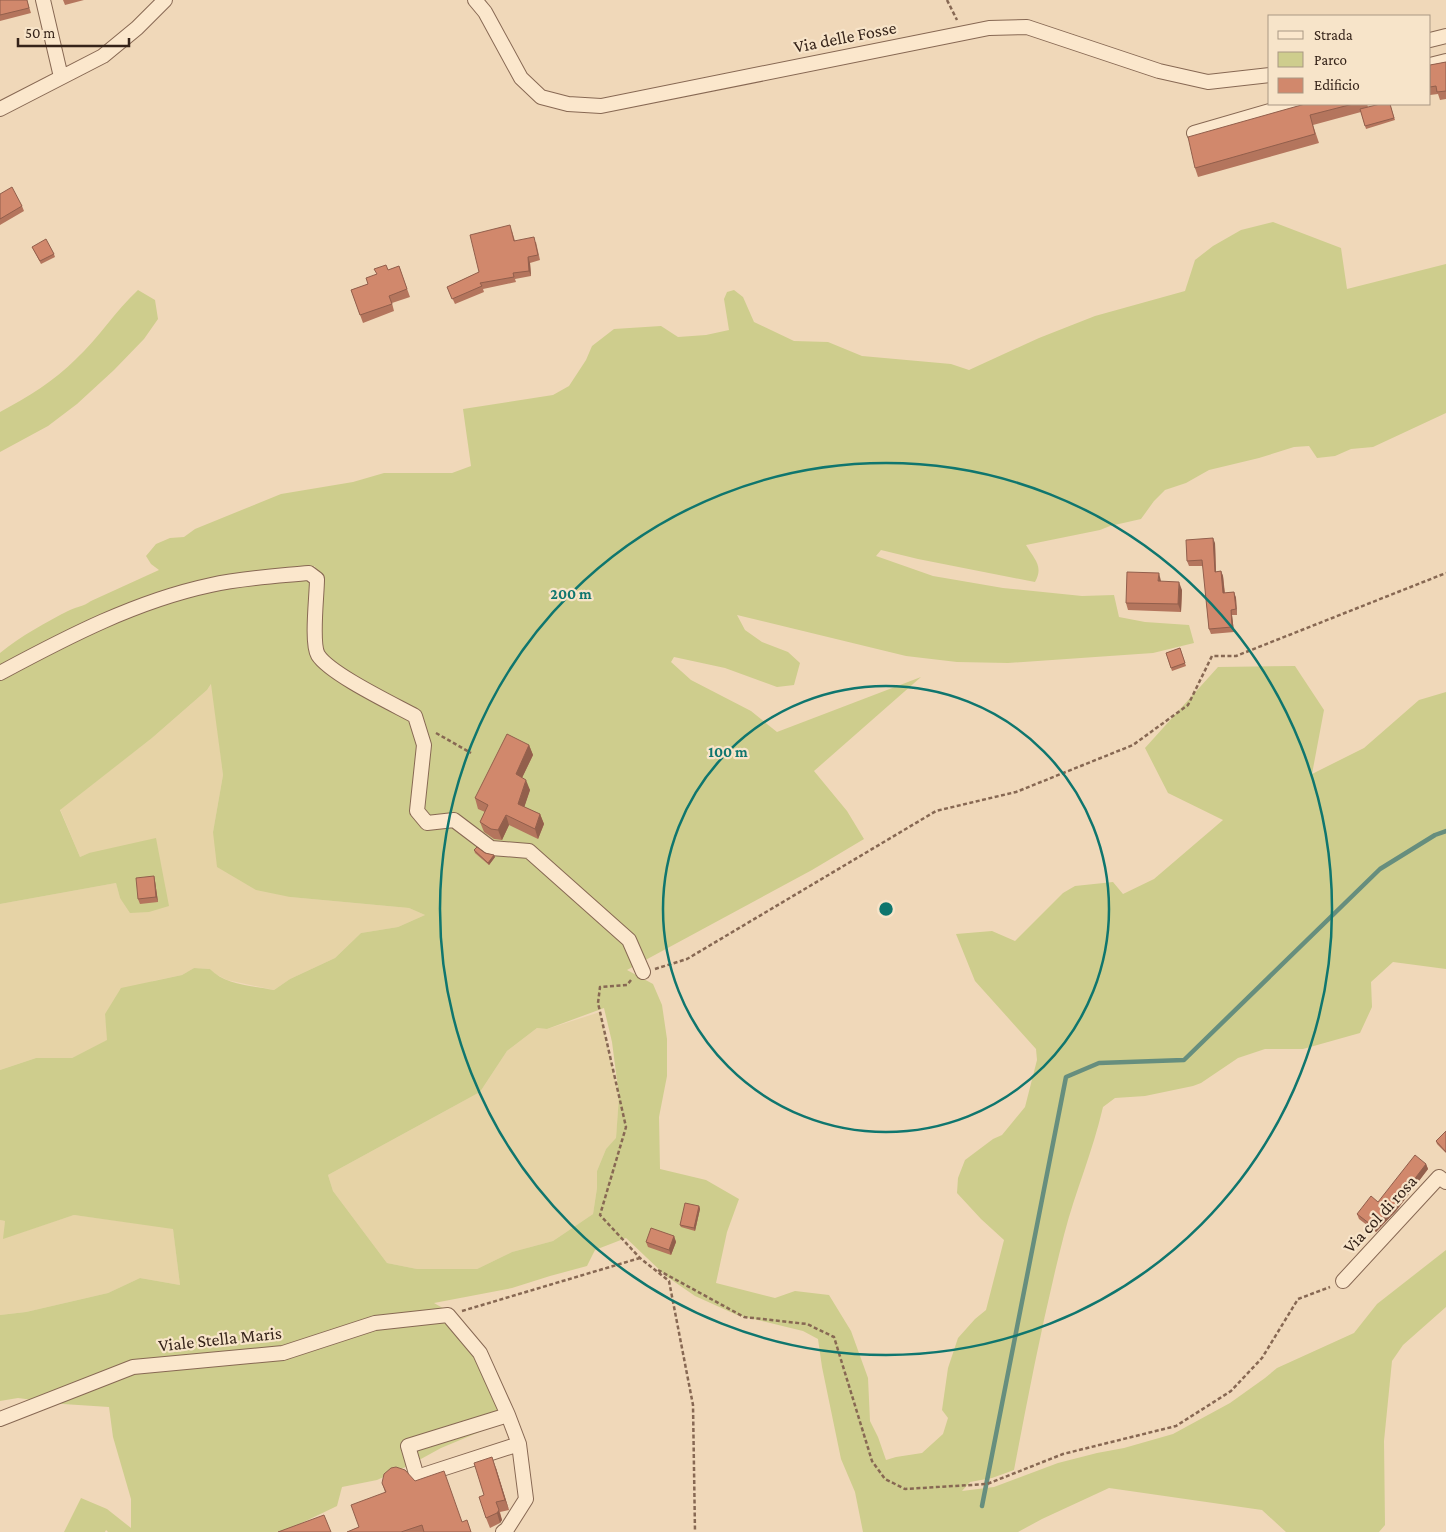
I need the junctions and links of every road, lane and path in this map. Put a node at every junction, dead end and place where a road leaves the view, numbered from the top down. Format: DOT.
graph roads {
  1 [pos="43,0"];
  2 [pos="165,0"];
  3 [pos="475,0"];
  4 [pos="947,0"];
  5 [pos="963,32"];
  6 [pos="1446,36"];
  7 [pos="1431,40"];
  8 [pos="1446,61"];
  9 [pos="1431,65"];
  10 [pos="1268,75"];
  11 [pos="62,77"];
  12 [pos="1291,105"];
  13 [pos="0,109"];
  14 [pos="1194,133"];
  15 [pos="1446,573"];
  16 [pos="0,673"];
  17 [pos="417,723"];
  18 [pos="471,753"];
  19 [pos="643,972"];
  20 [pos="1446,1182"];
  21 [pos="640,1258"];
  22 [pos="1343,1282"];
  23 [pos="448,1315"];
  24 [pos="508,1414"];
  25 [pos="0,1419"];
  26 [pos="519,1444"];
  27 [pos="503,1532"];
  28 [pos="695,1532"];
  1 -- 11 [label="street"];
  2 -- 11 [label="street"];
  3 -- 5 [label="street, Via delle Fosse"];
  4 -- 5 [label="path"];
  5 -- 10 [label="street, Via delle Fosse"];
  6 -- 7 [label="street"];
  8 -- 9 [label="street"];
  11 -- 13 [label="street"];
  12 -- 14 [label="street"];
  15 -- 19 [label="path"];
  16 -- 17 [label="street"];
  17 -- 18 [label="path"];
  17 -- 19 [label="street"];
  19 -- 21 [label="path"];
  20 -- 22 [label="street, Via col di rosa"];
  21 -- 22 [label="path"];
  21 -- 23 [label="path"];
  21 -- 28 [label="path"];
  23 -- 24 [label="street"];
  23 -- 25 [label="street, Viale Stella Maris"];
  24 -- 26 [label="street"];
  24 -- 26 [label="street"];
  26 -- 27 [label="street"];
}
